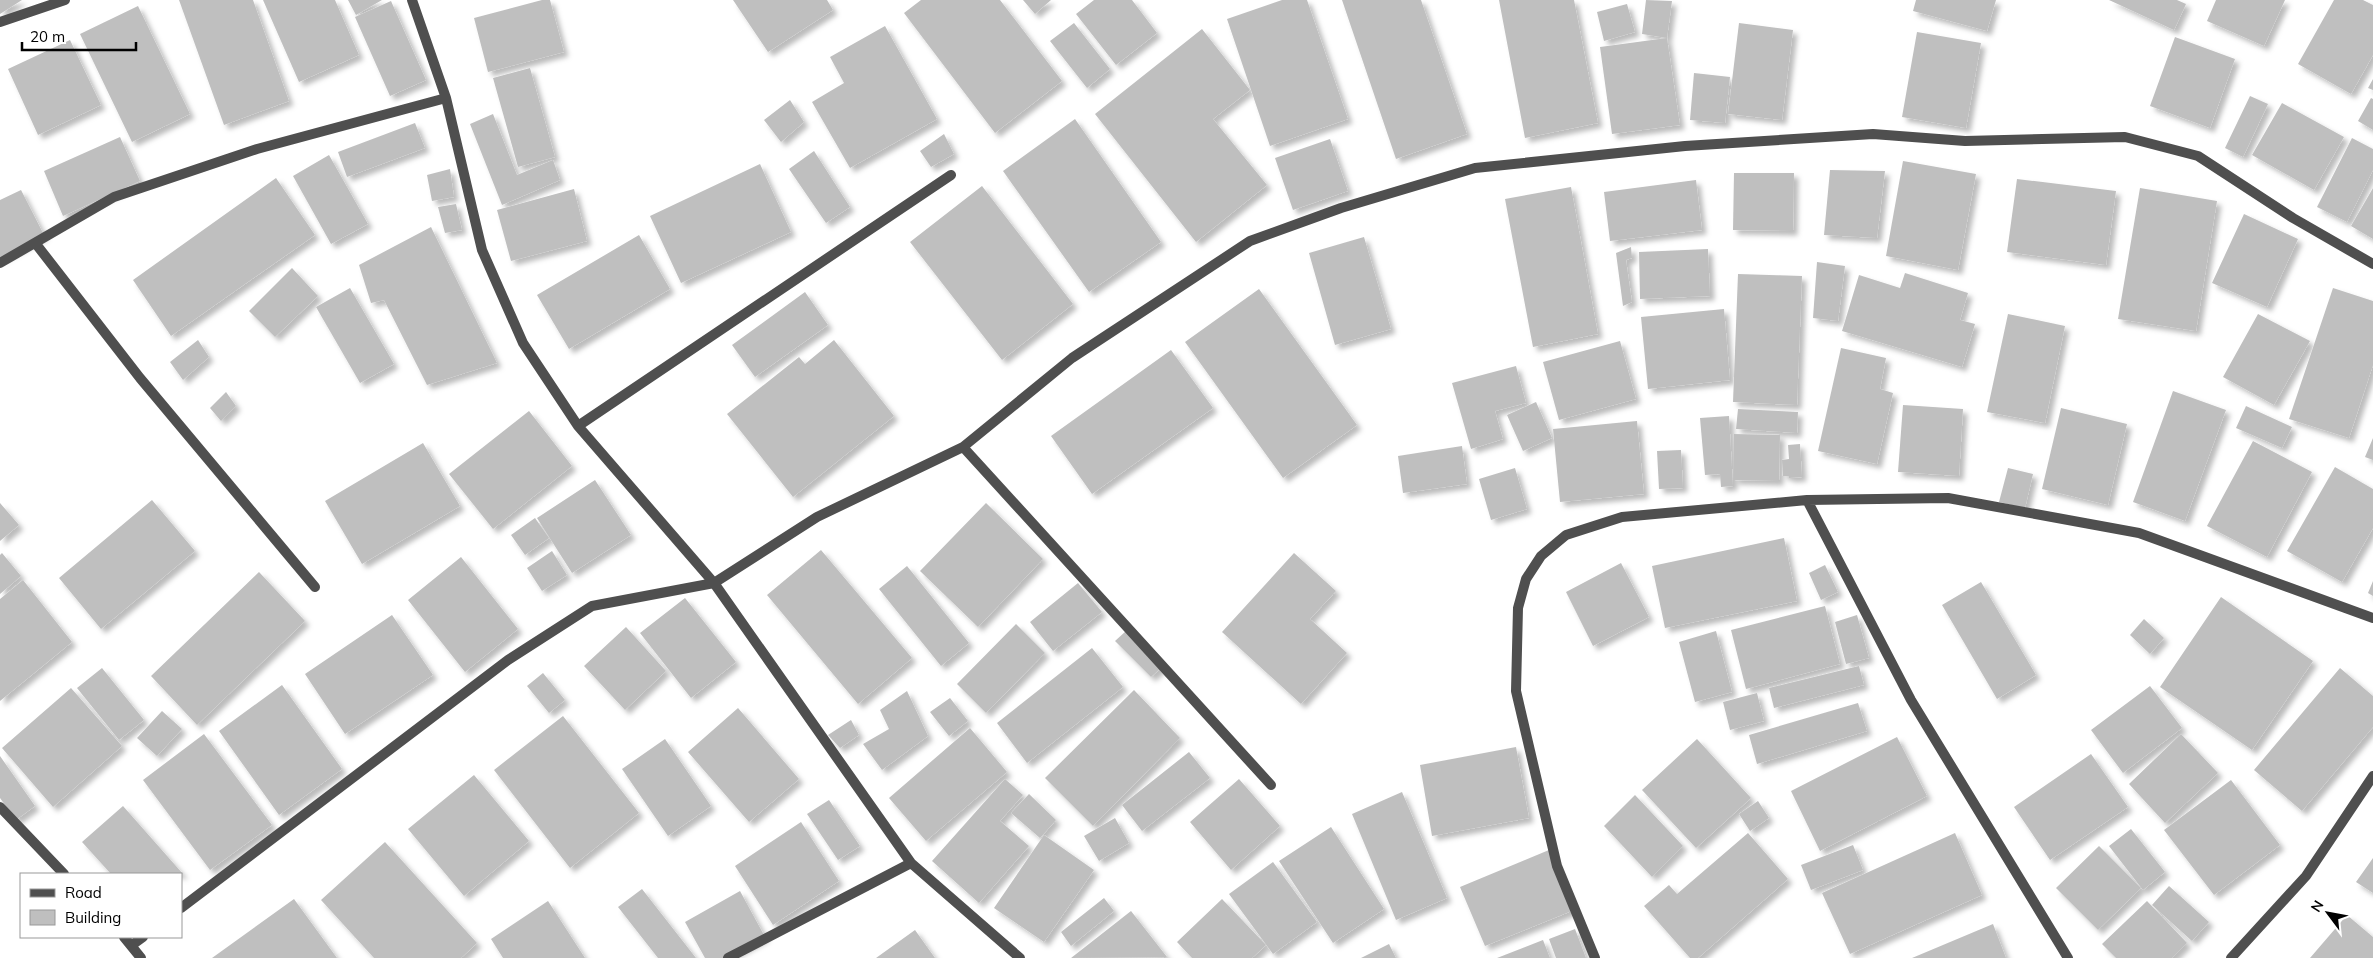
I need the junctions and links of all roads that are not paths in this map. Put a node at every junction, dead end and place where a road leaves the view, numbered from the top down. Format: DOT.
graph roads {
  1 [pos="64,0"];
  2 [pos="412,0"];
  3 [pos="0,22"];
  4 [pos="446,98"];
  5 [pos="951,175"];
  6 [pos="36,244"];
  7 [pos="0,263"];
  8 [pos="2373,264"];
  9 [pos="578,426"];
  10 [pos="963,448"];
  11 [pos="1807,500"];
  12 [pos="714,583"];
  13 [pos="315,587"];
  14 [pos="2373,618"];
  15 [pos="2373,776"];
  16 [pos="1270,785"];
  17 [pos="0,807"];
  18 [pos="912,863"];
  19 [pos="63,873"];
  20 [pos="182,907"];
  21 [pos="125,938"];
  22 [pos="142,938"];
  23 [pos="132,945"];
  24 [pos="141,958"];
  25 [pos="728,958"];
  26 [pos="1020,958"];
  27 [pos="1595,958"];
  28 [pos="2068,958"];
  29 [pos="2231,958"];
  1 -- 3 [label="street"];
  2 -- 4 [label="street"];
  4 -- 6 [label="street"];
  4 -- 9 [label="street"];
  5 -- 9 [label="street"];
  6 -- 7 [label="street"];
  6 -- 13 [label="street"];
  8 -- 10 [label="street"];
  9 -- 12 [label="street"];
  10 -- 12 [label="street"];
  10 -- 16 [label="street"];
  11 -- 14 [label="street"];
  11 -- 27 [label="street"];
  11 -- 28 [label="street"];
  12 -- 18 [label="street"];
  12 -- 20 [label="street"];
  15 -- 29 [label="street"];
  17 -- 19 [label="street"];
  18 -- 25 [label="street"];
  18 -- 26 [label="street"];
  21 -- 23 [label="street"];
  22 -- 23 [label="street"];
  23 -- 24 [label="street"];
}
